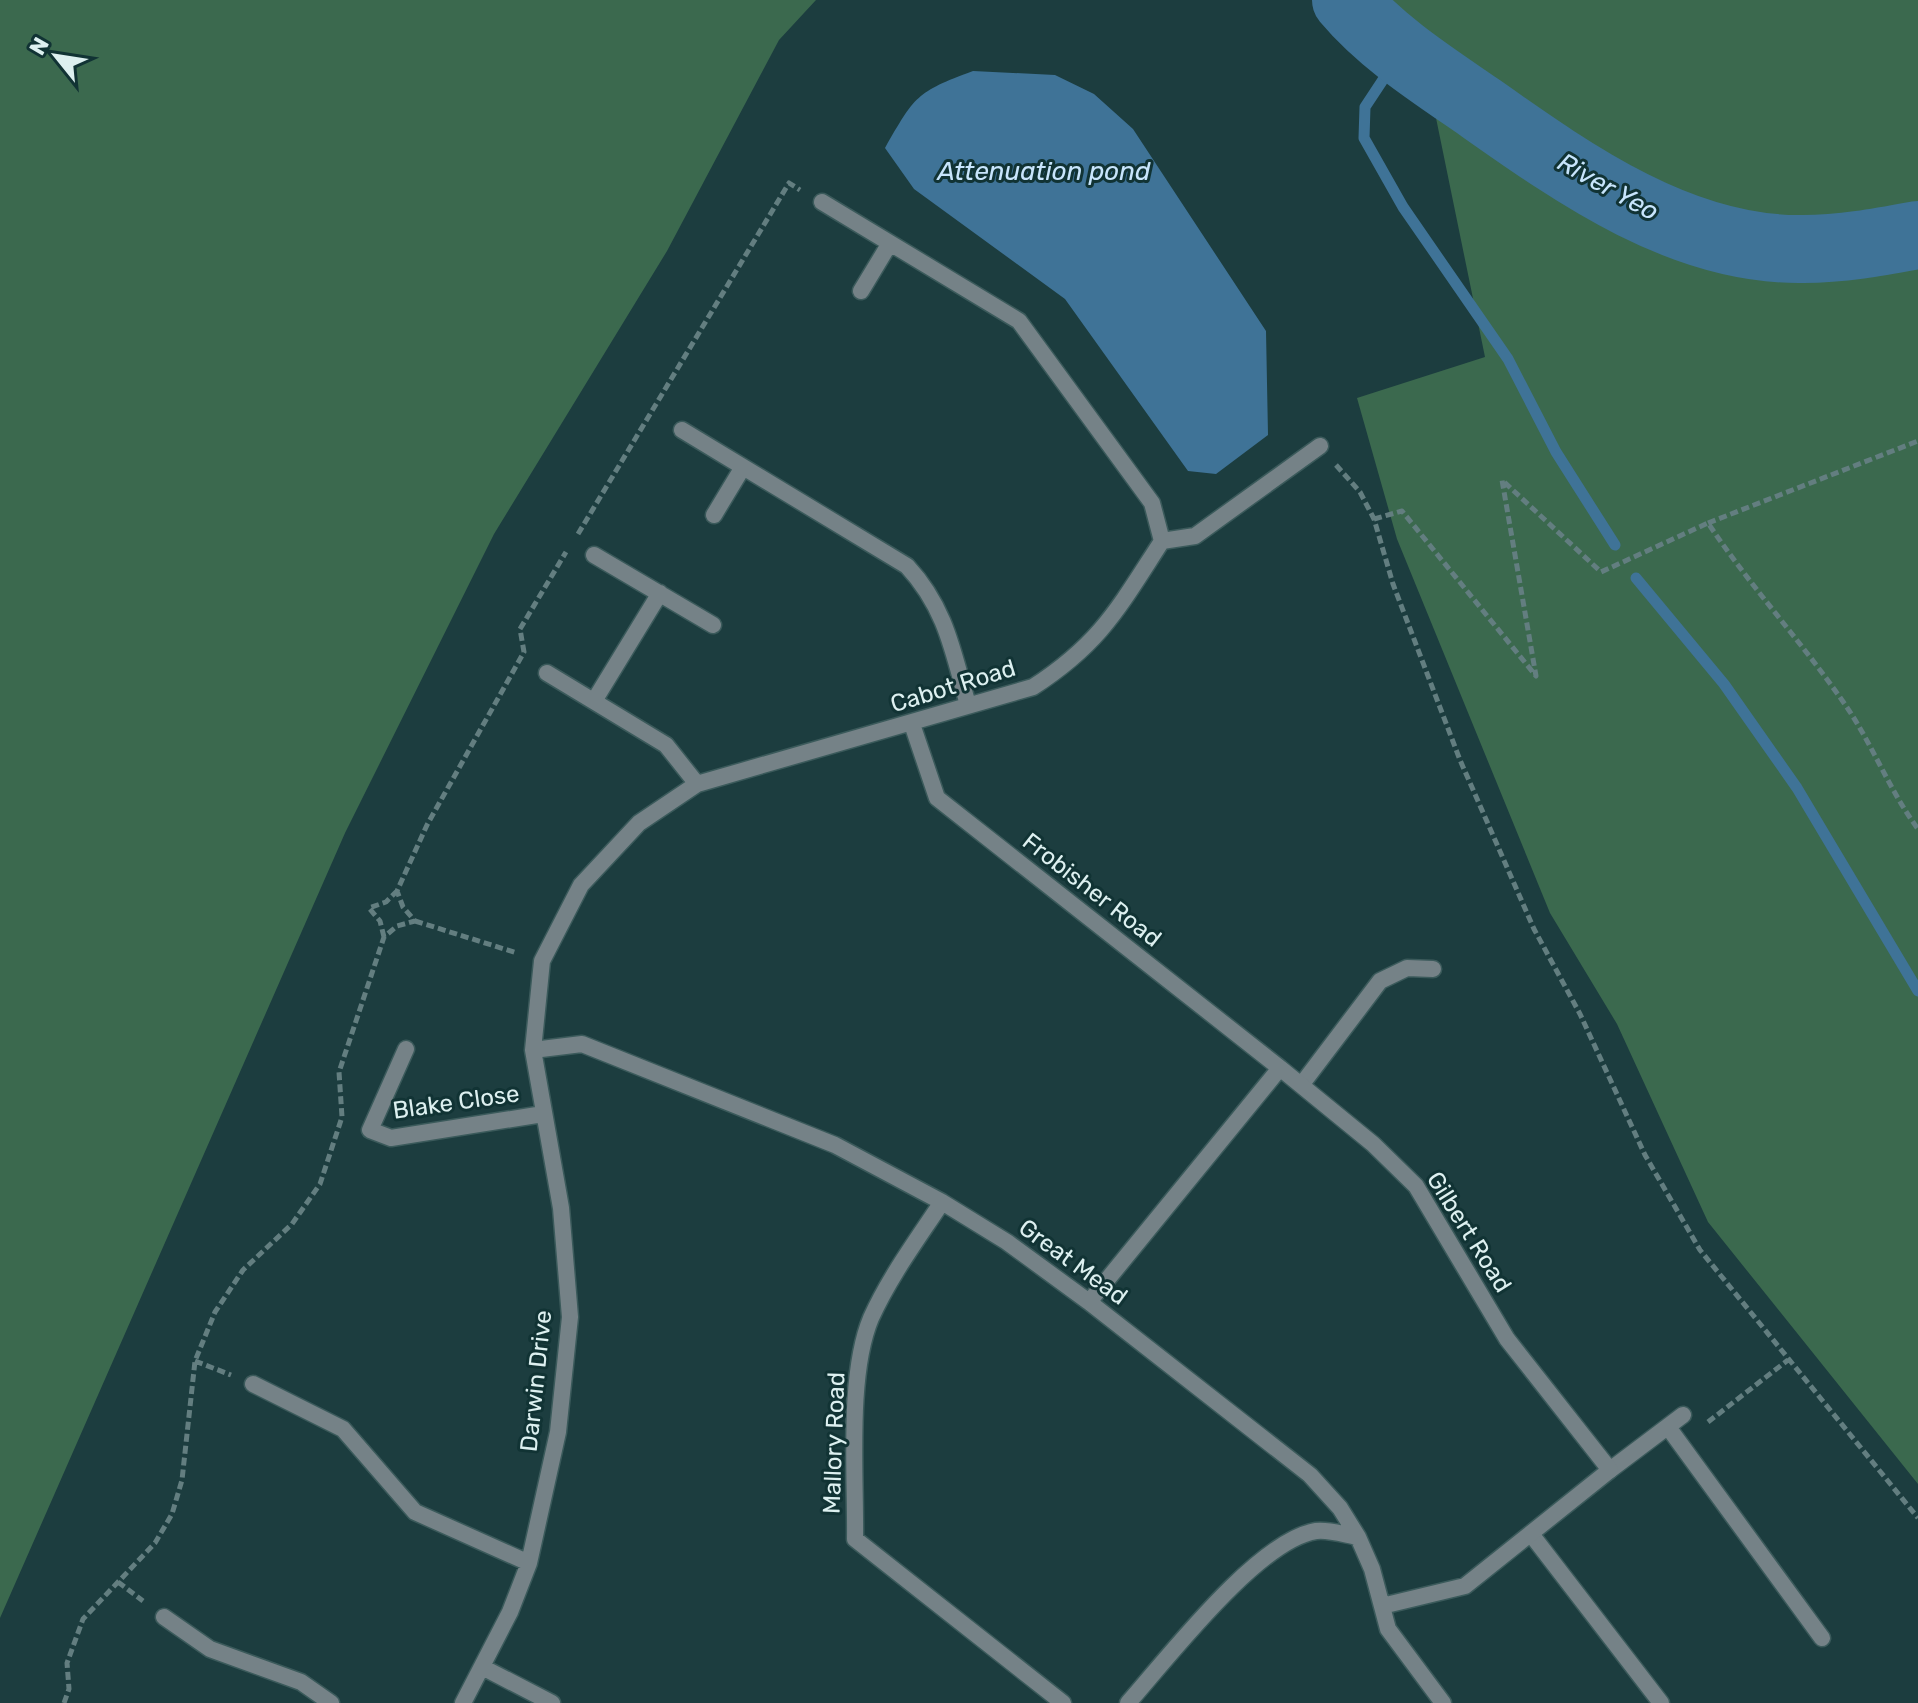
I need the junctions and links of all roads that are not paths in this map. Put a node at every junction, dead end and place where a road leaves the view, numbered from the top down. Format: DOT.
graph roads {
  1 [pos="822,202"];
  2 [pos="890,243"];
  3 [pos="861,291"];
  4 [pos="682,430"];
  5 [pos="1320,446"];
  6 [pos="743,467"];
  7 [pos="714,515"];
  8 [pos="1162,541"];
  9 [pos="594,555"];
  10 [pos="660,593"];
  11 [pos="713,625"];
  12 [pos="547,673"];
  13 [pos="594,701"];
  14 [pos="968,705"];
  15 [pos="912,724"];
  16 [pos="697,784"];
  17 [pos="1433,969"];
  18 [pos="406,1049"];
  19 [pos="533,1050"];
  20 [pos="1280,1068"];
  21 [pos="1302,1084"];
  22 [pos="543,1114"];
  23 [pos="942,1202"];
  24 [pos="1089,1302"];
  25 [pos="253,1384"];
  26 [pos="1683,1415"];
  27 [pos="1668,1427"];
  28 [pos="1610,1470"];
  29 [pos="1531,1534"];
  30 [pos="1358,1537"];
  31 [pos="529,1563"];
  32 [pos="1382,1606"];
  33 [pos="164,1617"];
  34 [pos="1822,1638"];
  35 [pos="484,1668"];
  36 [pos="331,1703"];
  37 [pos="463,1703"];
  38 [pos="552,1703"];
  39 [pos="1063,1703"];
  40 [pos="1128,1703"];
  41 [pos="1443,1703"];
  42 [pos="1661,1703"];
  1 -- 2 [label="street"];
  2 -- 3 [label="street"];
  2 -- 8 [label="street"];
  4 -- 6 [label="street"];
  5 -- 8 [label="street"];
  6 -- 7 [label="street"];
  6 -- 14 [label="street"];
  8 -- 14 [label="street, Cabot Road"];
  9 -- 10 [label="street"];
  10 -- 11 [label="street"];
  10 -- 13 [label="street"];
  12 -- 13 [label="street"];
  13 -- 16 [label="street"];
  14 -- 15 [label="street, Cabot Road"];
  15 -- 16 [label="street, Cabot Road"];
  15 -- 20 [label="street, Frobisher Road"];
  16 -- 19 [label="street, Cabot Road"];
  17 -- 21 [label="street"];
  18 -- 22 [label="street, Blake Close"];
  19 -- 22 [label="street, Darwin Drive"];
  19 -- 23 [label="street, Great Mead"];
  20 -- 21 [label="street, Gilbert Road"];
  20 -- 24 [label="street"];
  21 -- 28 [label="street, Gilbert Road"];
  22 -- 31 [label="street, Darwin Drive"];
  23 -- 24 [label="street, Great Mead"];
  23 -- 39 [label="street, Mallory Road"];
  24 -- 30 [label="street, Great Mead"];
  25 -- 31 [label="street"];
  26 -- 27 [label="street"];
  27 -- 28 [label="street"];
  27 -- 34 [label="street"];
  28 -- 29 [label="street"];
  29 -- 32 [label="street"];
  29 -- 42 [label="street"];
  30 -- 32 [label="street, Great Mead"];
  30 -- 40 [label="street"];
  31 -- 35 [label="street, Darwin Drive"];
  32 -- 41 [label="street, Great Mead"];
  33 -- 36 [label="street"];
  35 -- 37 [label="street, Darwin Drive"];
  35 -- 38 [label="street"];
}
